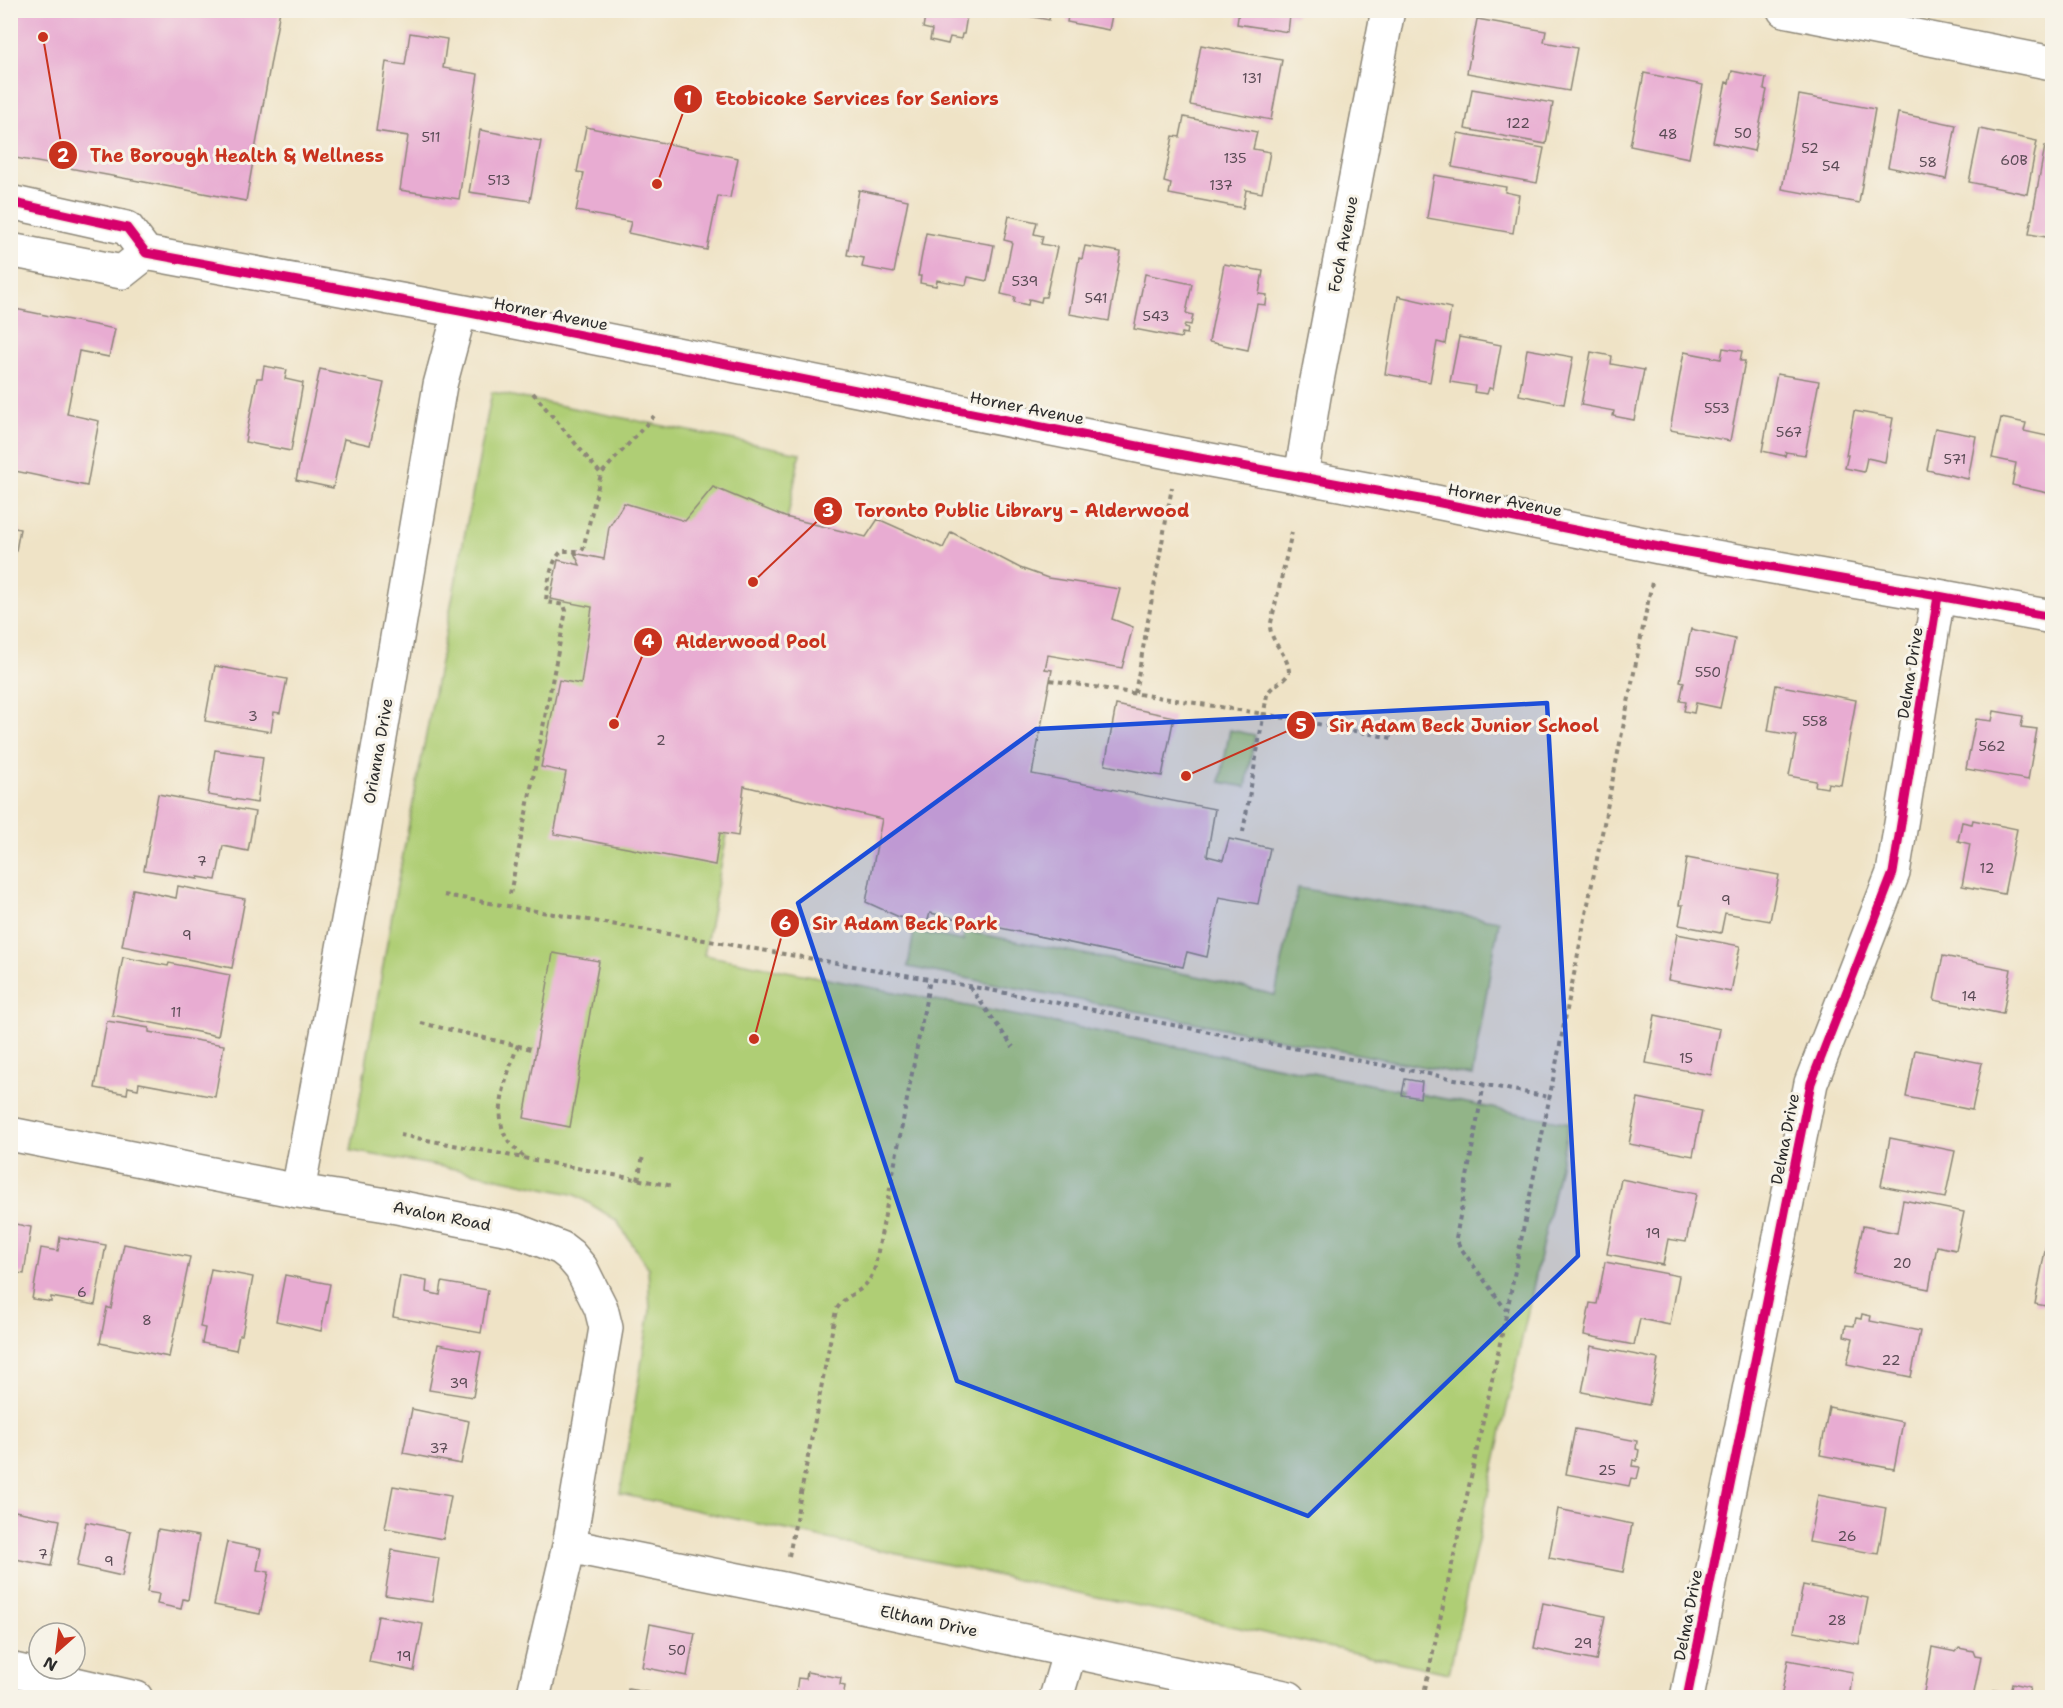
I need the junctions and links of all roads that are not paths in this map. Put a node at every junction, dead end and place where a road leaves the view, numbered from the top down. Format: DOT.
graph roads {
  1 [pos="1388,10"];
  2 [pos="1784,10"];
  3 [pos="2052,63"];
  4 [pos="10,202"];
  5 [pos="10,250"];
  6 [pos="146,253"];
  7 [pos="460,311"];
  8 [pos="1301,477"];
  9 [pos="1938,596"];
  10 [pos="2052,617"];
  11 [pos="10,1134"];
  12 [pos="298,1191"];
  13 [pos="569,1546"];
  14 [pos="1070,1651"];
  15 [pos="10,1669"];
  16 [pos="136,1698"];
  17 [pos="533,1698"];
  18 [pos="1056,1698"];
  19 [pos="1289,1698"];
  20 [pos="1687,1698"];
  1 -- 8 [label="street, Foch Avenue"];
  2 -- 3 [label="street"];
  4 -- 6 [label="street"];
  5 -- 6 [label="street"];
  6 -- 7 [label="street, Horner Avenue"];
  7 -- 8 [label="street, Horner Avenue"];
  7 -- 12 [label="street, Orianna Drive"];
  8 -- 9 [label="street, Horner Avenue"];
  9 -- 10 [label="street, Horner Avenue"];
  9 -- 20 [label="street, Delma Drive"];
  11 -- 12 [label="street, Avalon Road"];
  12 -- 13 [label="street, Avalon Road"];
  13 -- 14 [label="street, Eltham Drive"];
  13 -- 17 [label="street, Avalon Road"];
  14 -- 18 [label="street"];
  14 -- 19 [label="street, Eltham Drive"];
  15 -- 16 [label="street"];
}
